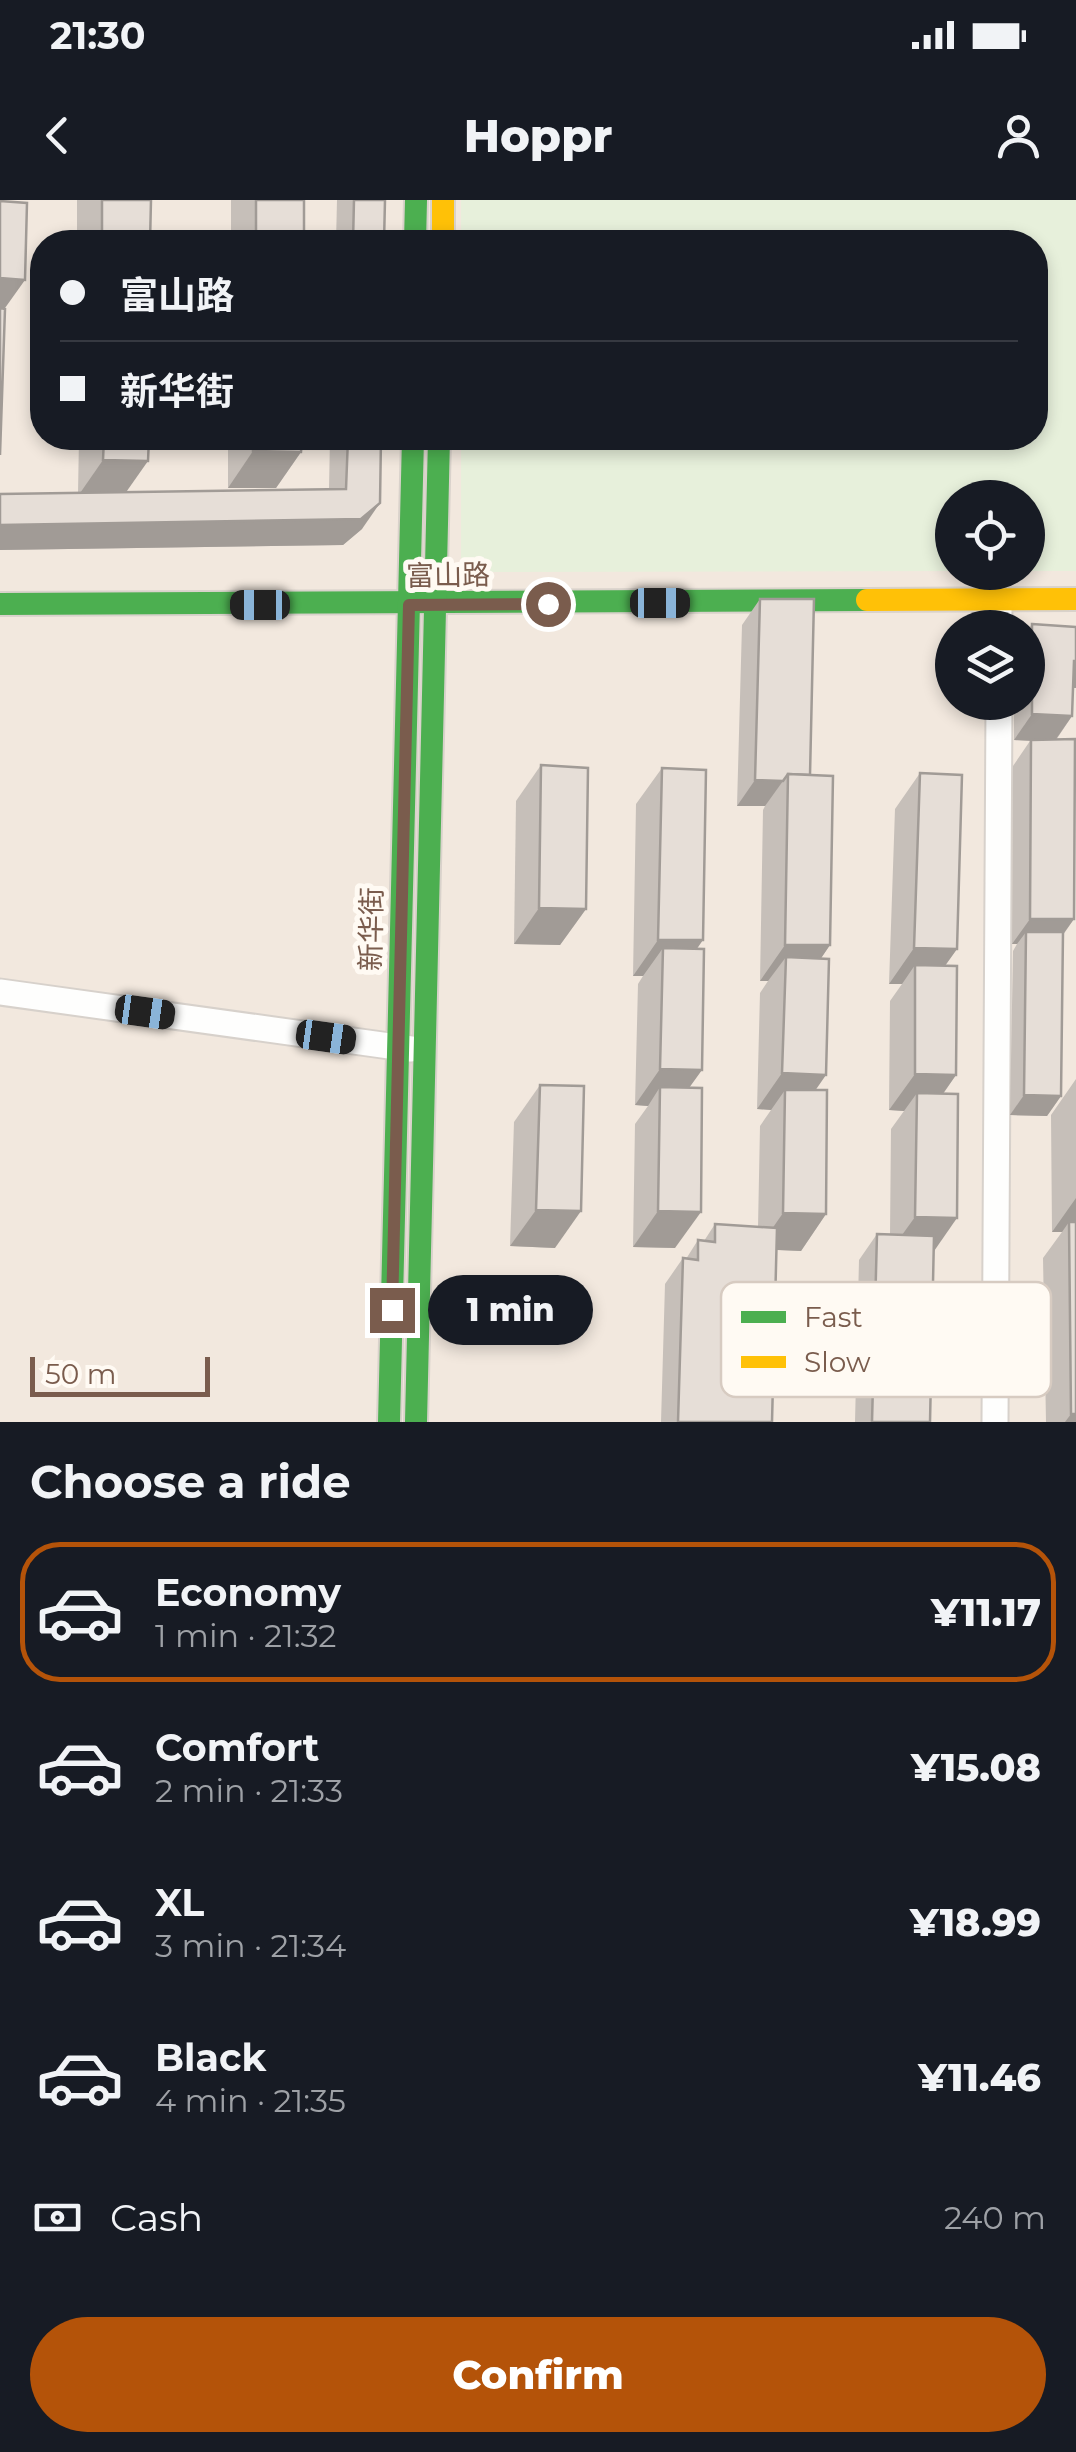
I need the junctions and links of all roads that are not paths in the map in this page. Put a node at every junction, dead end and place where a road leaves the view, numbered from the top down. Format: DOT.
graph roads {
  1 [pos="416,200"];
  2 [pos="443,200"];
  3 [pos="416,230"];
  4 [pos="442,230"];
  5 [pos="412,450"];
  6 [pos="439,450"];
  7 [pos="1076,599"];
  8 [pos="999,600"];
  9 [pos="0,604"];
  10 [pos="409,605"];
  11 [pos="435,605"];
  12 [pos="999,610"];
  13 [pos="998,720"];
  14 [pos="0,992"];
  15 [pos="398,1047"];
  16 [pos="425,1052"];
  17 [pos="996,1282"];
  18 [pos="995,1397"];
  19 [pos="390,1422"];
  20 [pos="416,1422"];
  21 [pos="995,1422"];
  1 -- 3 [label="street"];
  2 -- 4 [label="street"];
  5 -- 10 [label="street, 新华街"];
  6 -- 11 [label="street, 新华街"];
  7 -- 8 [label="street, 富山路"];
  8 -- 11 [label="street, 富山路"];
  8 -- 12 [label="street"];
  9 -- 10 [label="street, 富山路"];
  10 -- 11 [label="street, 富山路"];
  10 -- 15 [label="street, 新华街"];
  11 -- 16 [label="street, 新华街"];
  13 -- 17 [label="street"];
  14 -- 15 [label="street"];
  15 -- 16 [label="street"];
  15 -- 19 [label="street, 新华街"];
  16 -- 20 [label="street, 新华街"];
  18 -- 21 [label="street"];
}
